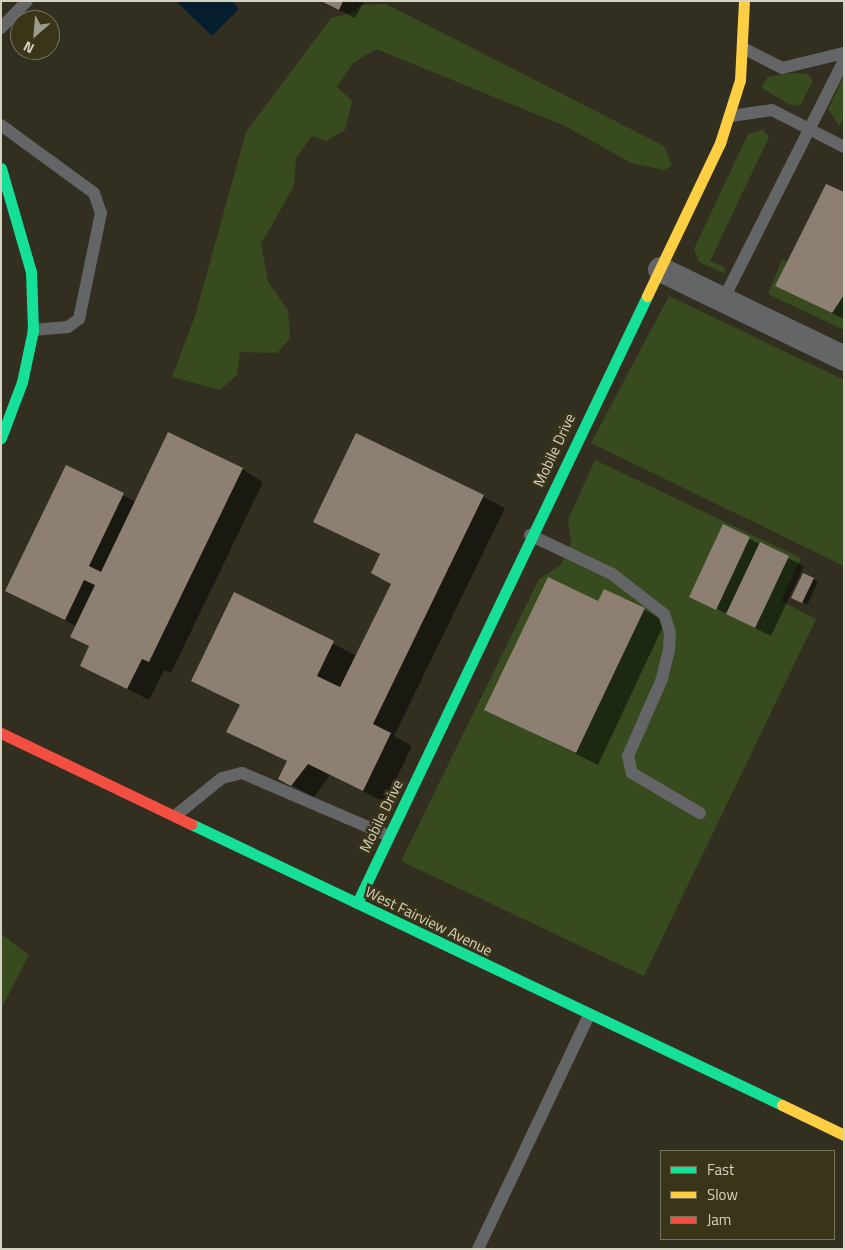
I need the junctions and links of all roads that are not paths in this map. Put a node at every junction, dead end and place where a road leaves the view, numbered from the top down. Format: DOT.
graph roads {
  1 [pos="27,1"];
  2 [pos="744,1"];
  3 [pos="1,28"];
  4 [pos="745,49"];
  5 [pos="844,53"];
  6 [pos="844,60"];
  7 [pos="731,116"];
  8 [pos="1,126"];
  9 [pos="806,130"];
  10 [pos="844,147"];
  11 [pos="1,168"];
  12 [pos="660,270"];
  13 [pos="723,300"];
  14 [pos="33,330"];
  15 [pos="844,358"];
  16 [pos="1,438"];
  17 [pos="530,535"];
  18 [pos="1,733"];
  19 [pos="700,813"];
  20 [pos="175,816"];
  21 [pos="387,835"];
  22 [pos="357,903"];
  23 [pos="589,1015"];
  24 [pos="844,1135"];
  25 [pos="478,1249"];
  1 -- 3 [label="lane"];
  2 -- 4 [label="street, Mobile Drive"];
  4 -- 5 [label="lane"];
  4 -- 7 [label="street, Mobile Drive"];
  6 -- 9 [label="lane"];
  7 -- 9 [label="lane"];
  7 -- 12 [label="street, Mobile Drive"];
  8 -- 14 [label="lane"];
  9 -- 10 [label="lane"];
  9 -- 13 [label="lane"];
  11 -- 14 [label="street"];
  12 -- 13 [label="street"];
  12 -- 17 [label="street, Mobile Drive"];
  13 -- 15 [label="street"];
  14 -- 16 [label="street"];
  17 -- 19 [label="lane"];
  17 -- 21 [label="street, Mobile Drive"];
  18 -- 20 [label="street, West Fairview Avenue"];
  20 -- 21 [label="lane"];
  20 -- 22 [label="street, West Fairview Avenue"];
  21 -- 22 [label="street, Mobile Drive"];
  22 -- 23 [label="street, West Fairview Avenue"];
  23 -- 24 [label="street, West Fairview Avenue"];
  23 -- 25 [label="lane"];
}
